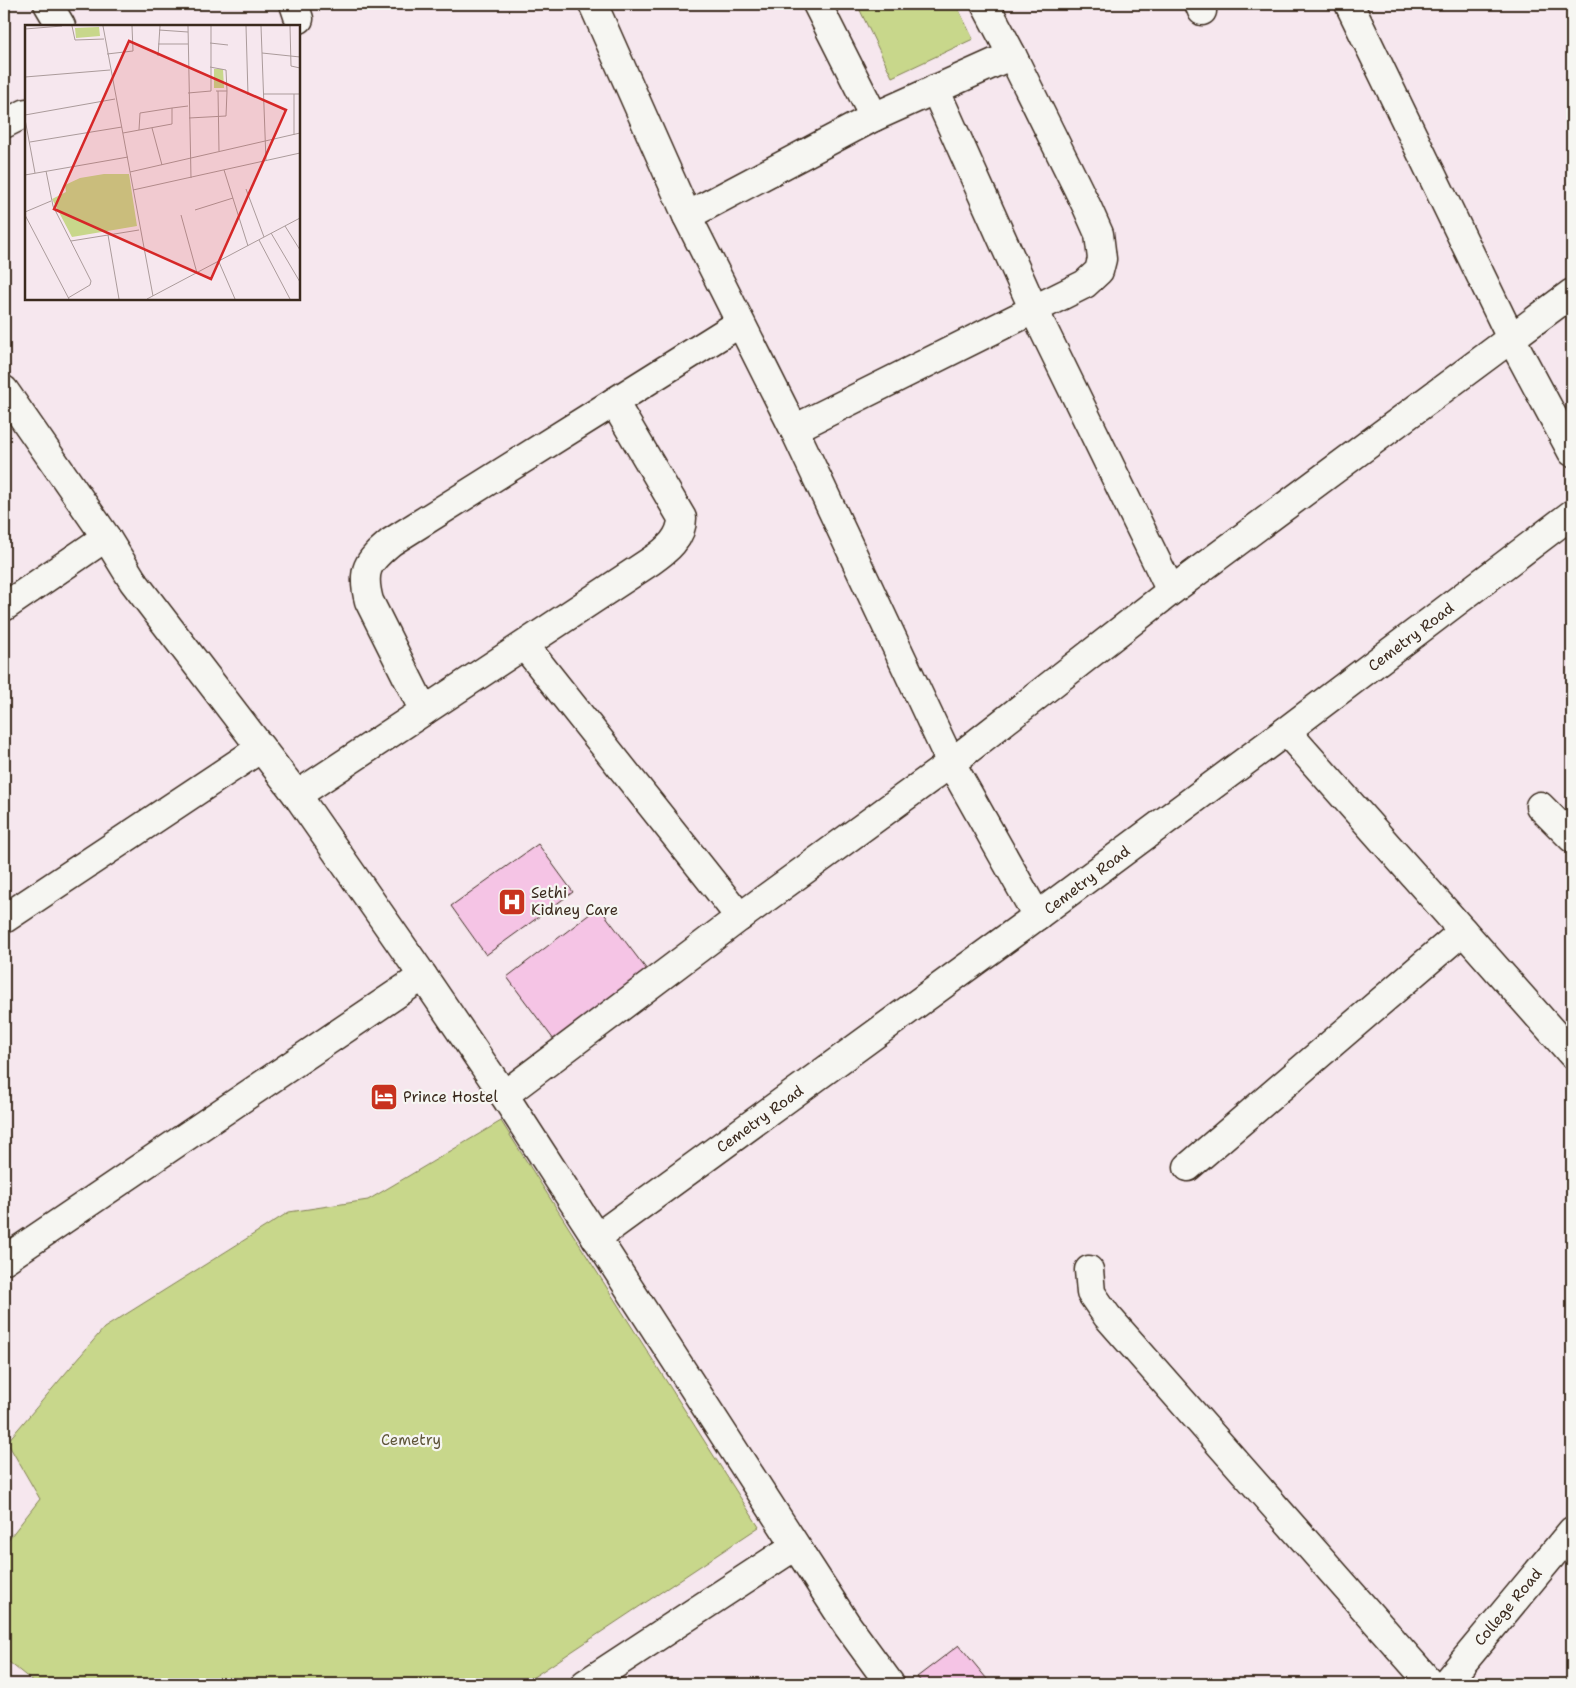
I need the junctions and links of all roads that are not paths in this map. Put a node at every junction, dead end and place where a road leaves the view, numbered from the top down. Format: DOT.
graph roads {
  1 [pos="48,4"];
  2 [pos="593,4"];
  3 [pos="817,4"];
  4 [pos="985,4"];
  5 [pos="1349,4"];
  6 [pos="60,25"];
  7 [pos="1012,55"];
  8 [pos="935,89"];
  9 [pos="25,114"];
  10 [pos="874,117"];
  11 [pos="4,124"];
  12 [pos="687,216"];
  13 [pos="1572,293"];
  14 [pos="1034,310"];
  15 [pos="740,323"];
  16 [pos="1511,338"];
  17 [pos="4,390"];
  18 [pos="614,402"];
  19 [pos="794,429"];
  20 [pos="1572,452"];
  21 [pos="1572,514"];
  22 [pos="106,538"];
  23 [pos="1172,590"];
  24 [pos="4,607"];
  25 [pos="524,646"];
  26 [pos="424,711"];
  27 [pos="1286,731"];
  28 [pos="261,748"];
  29 [pos="951,763"];
  30 [pos="297,794"];
  31 [pos="1540,806"];
  32 [pos="1572,838"];
  33 [pos="1038,916"];
  34 [pos="740,917"];
  35 [pos="4,919"];
  36 [pos="1463,931"];
  37 [pos="423,976"];
  38 [pos="1572,1054"];
  39 [pos="504,1095"];
  40 [pos="1188,1167"];
  41 [pos="596,1238"];
  42 [pos="4,1260"];
  43 [pos="1089,1270"];
  44 [pos="1572,1531"];
  45 [pos="795,1546"];
  46 [pos="586,1684"];
  47 [pos="890,1684"];
  48 [pos="1431,1684"];
  49 [pos="1444,1684"];
  1 -- 6 [label="street"];
  2 -- 12 [label="street"];
  3 -- 10 [label="street"];
  4 -- 7 [label="street"];
  5 -- 16 [label="street"];
  7 -- 8 [label="street"];
  7 -- 14 [label="street"];
  8 -- 10 [label="street"];
  8 -- 14 [label="street"];
  9 -- 11 [label="street"];
  10 -- 12 [label="street"];
  12 -- 15 [label="street"];
  13 -- 16 [label="street"];
  14 -- 19 [label="street"];
  14 -- 23 [label="street"];
  15 -- 18 [label="street"];
  15 -- 19 [label="street"];
  16 -- 20 [label="street"];
  16 -- 23 [label="street"];
  17 -- 22 [label="street"];
  18 -- 25 [label="street"];
  18 -- 26 [label="street"];
  19 -- 29 [label="street"];
  21 -- 27 [label="street, Cemetry Road"];
  22 -- 24 [label="street"];
  22 -- 28 [label="street"];
  23 -- 29 [label="street"];
  25 -- 26 [label="street"];
  25 -- 34 [label="street"];
  26 -- 30 [label="street"];
  27 -- 33 [label="street, Cemetry Road"];
  27 -- 36 [label="street"];
  28 -- 30 [label="street"];
  28 -- 35 [label="street"];
  29 -- 33 [label="street"];
  29 -- 34 [label="street"];
  30 -- 37 [label="street"];
  31 -- 32 [label="street"];
  33 -- 41 [label="street, Cemetry Road"];
  34 -- 39 [label="street"];
  36 -- 38 [label="street"];
  36 -- 40 [label="street"];
  37 -- 39 [label="street"];
  37 -- 42 [label="street"];
  39 -- 41 [label="street"];
  41 -- 45 [label="street"];
  43 -- 48 [label="street"];
  44 -- 49 [label="street, College Road"];
  45 -- 46 [label="street"];
  45 -- 47 [label="street"];
}
